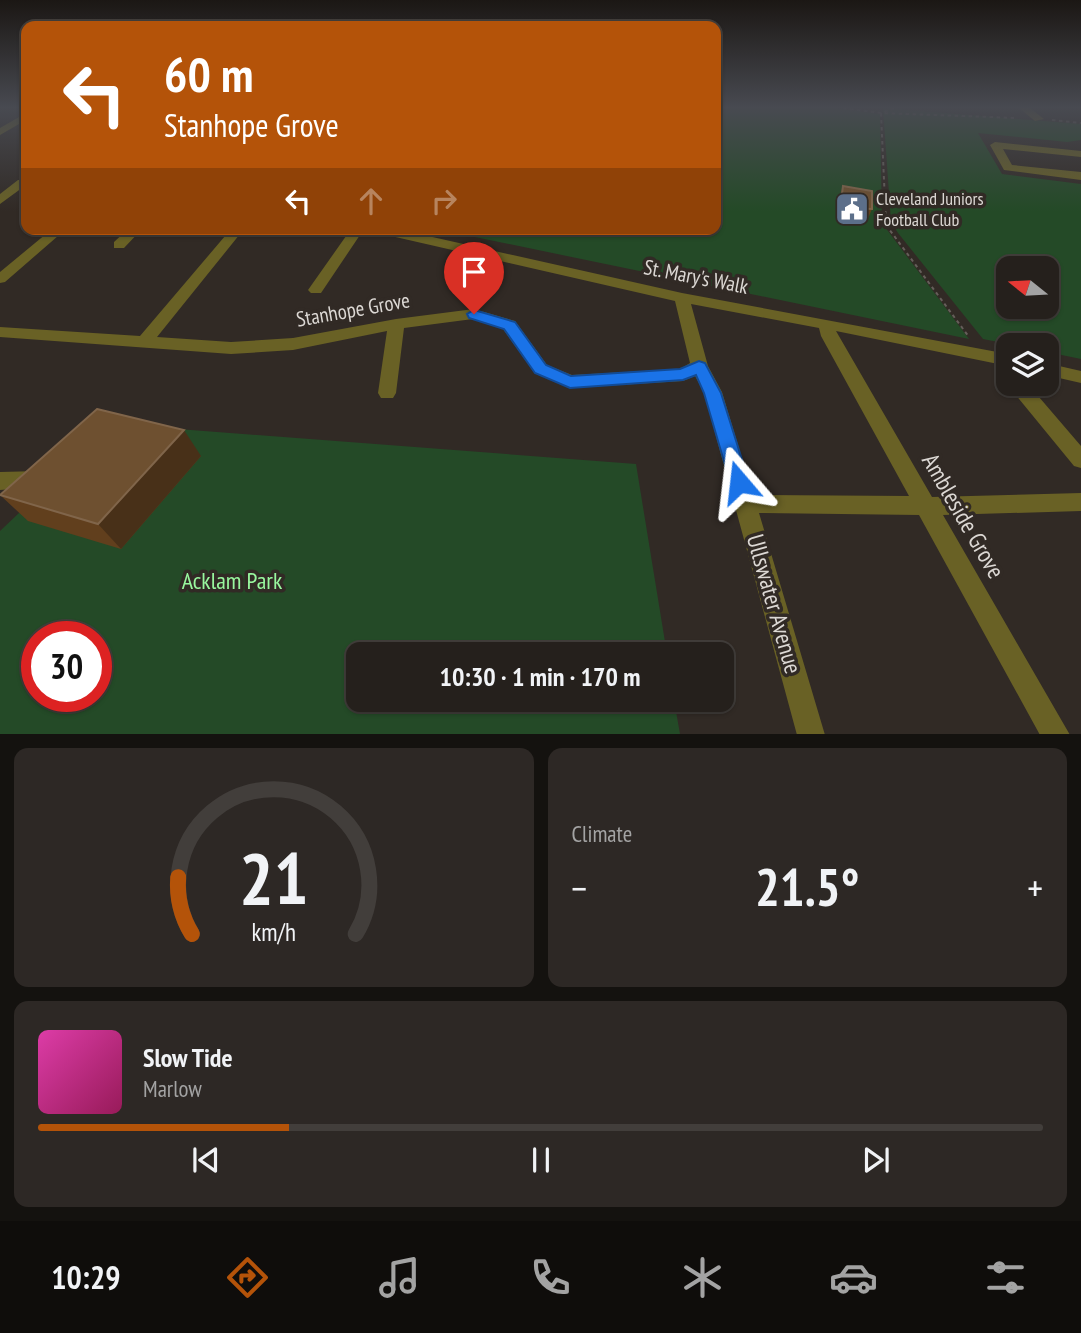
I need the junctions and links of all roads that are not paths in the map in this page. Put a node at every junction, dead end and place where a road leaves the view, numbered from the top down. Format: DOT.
graph roads {
  1 [pos="1081,154"];
  2 [pos="1081,176"];
  3 [pos="21,184"];
  4 [pos="0,200"];
  5 [pos="53,235"];
  6 [pos="130,235"];
  7 [pos="233,235"];
  8 [pos="354,235"];
  9 [pos="404,235"];
  10 [pos="119,245"];
  11 [pos="0,279"];
  12 [pos="316,290"];
  13 [pos="682,299"];
  14 [pos="396,324"];
  15 [pos="827,324"];
  16 [pos="0,332"];
  17 [pos="144,342"];
  18 [pos="996,358"];
  19 [pos="699,366"];
  20 [pos="1059,372"];
  21 [pos="1081,377"];
  22 [pos="387,393"];
  23 [pos="1027,396"];
  24 [pos="1081,460"];
  25 [pos="58,475"];
  26 [pos="0,481"];
  27 [pos="1081,502"];
  28 [pos="746,504"];
  29 [pos="928,506"];
  30 [pos="811,734"];
  31 [pos="1056,734"];
  1 -- 2 [label="street"];
  3 -- 4 [label="street"];
  5 -- 11 [label="street"];
  6 -- 10 [label="street"];
  7 -- 17 [label="street"];
  8 -- 12 [label="street"];
  9 -- 13 [label="street, St. Mary's Walk"];
  13 -- 15 [label="street, St. Mary's Walk"];
  13 -- 19 [label="street"];
  14 -- 17 [label="street, Stanhope Grove"];
  14 -- 19 [label="street, Stanhope Grove"];
  14 -- 22 [label="street"];
  15 -- 18 [label="street, St. Mary's Walk"];
  15 -- 29 [label="street, Ambleside Grove"];
  16 -- 17 [label="street, Stanhope Grove"];
  19 -- 28 [label="street, Ullswater Avenue"];
  20 -- 21 [label="street"];
  23 -- 24 [label="street"];
  25 -- 26 [label="street"];
  27 -- 29 [label="street"];
  28 -- 29 [label="street"];
  28 -- 30 [label="street, Ullswater Avenue"];
  29 -- 31 [label="street, Ambleside Grove"];
}
